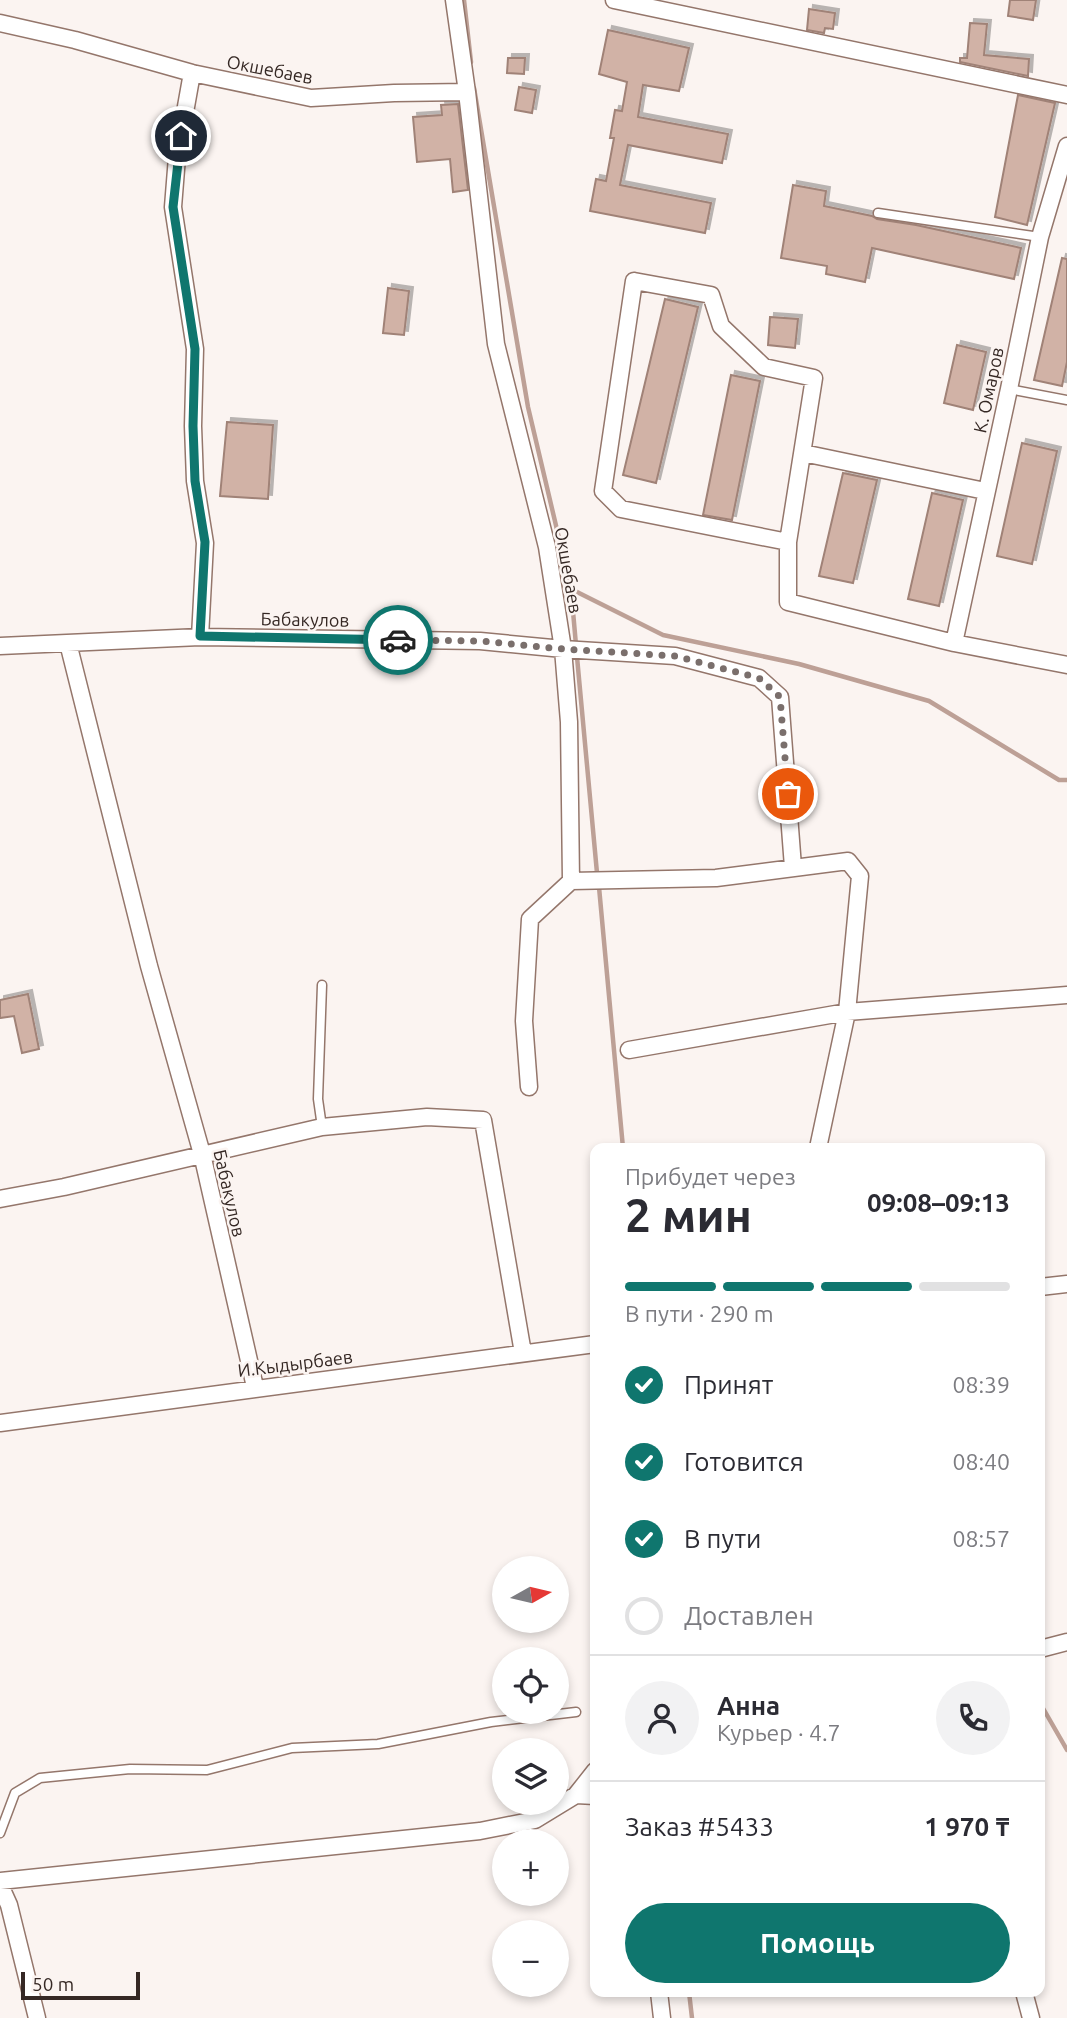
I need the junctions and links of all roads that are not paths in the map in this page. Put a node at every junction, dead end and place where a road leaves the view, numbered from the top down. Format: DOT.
graph roads {
  1 [pos="454,0"];
  2 [pos="614,0"];
  3 [pos="0,23"];
  4 [pos="192,74"];
  5 [pos="467,92"];
  6 [pos="1067,95"];
  7 [pos="1067,146"];
  8 [pos="878,213"];
  9 [pos="1040,237"];
  10 [pos="1009,389"];
  11 [pos="1067,400"];
  12 [pos="803,453"];
  13 [pos="985,491"];
  14 [pos="788,542"];
  15 [pos="200,636"];
  16 [pos="68,643"];
  17 [pos="954,643"];
  18 [pos="0,646"];
  19 [pos="563,649"];
  20 [pos="1067,665"];
  21 [pos="793,867"];
  22 [pos="571,881"];
  23 [pos="322,985"];
  24 [pos="1067,995"];
  25 [pos="847,1012"];
  26 [pos="629,1050"];
  27 [pos="529,1087"];
  28 [pos="322,1127"];
  29 [pos="819,1143"];
  30 [pos="202,1154"];
  31 [pos="0,1199"];
  32 [pos="1067,1284"];
  33 [pos="1045,1286"];
  34 [pos="590,1345"];
  35 [pos="523,1353"];
  36 [pos="255,1387"];
  37 [pos="0,1423"];
  38 [pos="1067,1642"];
  39 [pos="1045,1648"];
  40 [pos="576,1712"];
  41 [pos="590,1777"];
  42 [pos="576,1795"];
  43 [pos="590,1796"];
  44 [pos="0,1833"];
  45 [pos="0,1883"];
  46 [pos="660,1997"];
  47 [pos="1025,1997"];
  48 [pos="37,2018"];
  49 [pos="662,2018"];
  50 [pos="1031,2018"];
  1 -- 5 [label="street, Окшебаев"];
  2 -- 6 [label="street"];
  3 -- 4 [label="street, Окшебаев"];
  4 -- 5 [label="street, Окшебаев"];
  4 -- 15 [label="street"];
  5 -- 19 [label="street, Окшебаев"];
  7 -- 9 [label="street, К. Омаров"];
  8 -- 9 [label="lane"];
  9 -- 10 [label="street, К. Омаров"];
  10 -- 11 [label="lane"];
  10 -- 13 [label="street, К. Омаров"];
  12 -- 13 [label="street"];
  12 -- 14 [label="street"];
  12 -- 14 [label="street"];
  13 -- 17 [label="street, К. Омаров"];
  14 -- 17 [label="street"];
  15 -- 16 [label="street, Бабакулов"];
  15 -- 19 [label="street, Бабакулов"];
  16 -- 18 [label="street, Бабакулов"];
  16 -- 30 [label="street, Бабакулов"];
  17 -- 20 [label="street"];
  19 -- 21 [label="street, Бабакулов"];
  19 -- 22 [label="street, Окшебаев"];
  21 -- 22 [label="street"];
  21 -- 25 [label="street"];
  22 -- 27 [label="street"];
  23 -- 28 [label="lane"];
  24 -- 25 [label="street"];
  25 -- 26 [label="street"];
  25 -- 29 [label="street"];
  28 -- 30 [label="street"];
  28 -- 35 [label="street"];
  30 -- 31 [label="street"];
  30 -- 36 [label="street, Бабакулов"];
  32 -- 33 [label="street"];
  34 -- 35 [label="street, И.Кыдырбаев"];
  35 -- 36 [label="street, И.Кыдырбаев"];
  36 -- 37 [label="street, И.Кыдырбаев"];
  38 -- 39 [label="street"];
  40 -- 44 [label="lane"];
  41 -- 42 [label="street"];
  42 -- 43 [label="street"];
  42 -- 45 [label="street"];
  45 -- 48 [label="street"];
  46 -- 49 [label="street"];
  47 -- 50 [label="street"];
}
